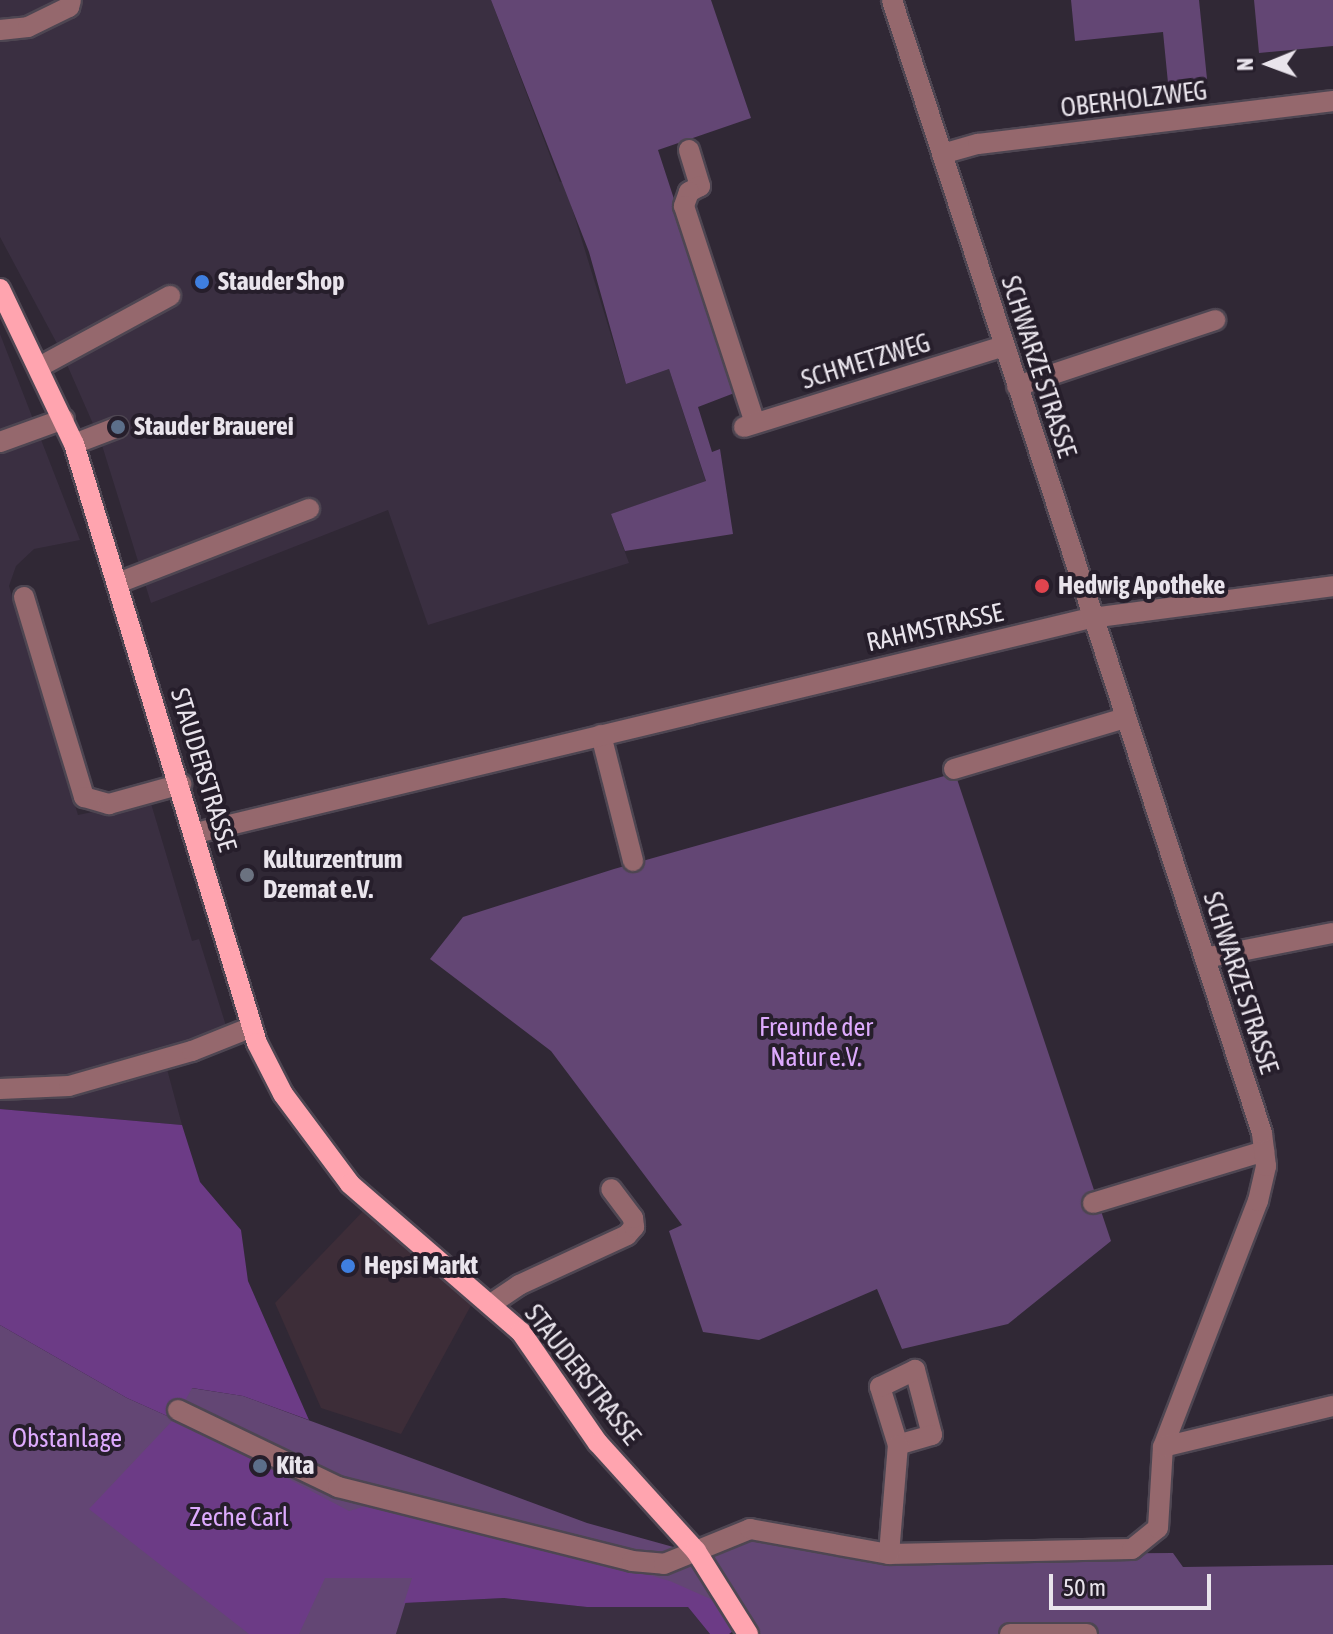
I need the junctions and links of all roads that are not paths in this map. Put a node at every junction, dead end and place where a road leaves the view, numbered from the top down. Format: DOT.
graph roads {
  1 [pos="71,0"];
  2 [pos="892,0"];
  3 [pos="0,30"];
  4 [pos="1333,101"];
  5 [pos="689,150"];
  6 [pos="942,154"];
  7 [pos="0,289"];
  8 [pos="170,296"];
  9 [pos="1215,320"];
  10 [pos="1004,346"];
  11 [pos="41,366"];
  12 [pos="1017,386"];
  13 [pos="64,419"];
  14 [pos="118,427"];
  15 [pos="0,442"];
  16 [pos="74,444"];
  17 [pos="309,509"];
  18 [pos="118,583"];
  19 [pos="1333,586"];
  20 [pos="24,597"];
  21 [pos="1091,618"];
  22 [pos="1125,718"];
  23 [pos="601,735"];
  24 [pos="954,769"];
  25 [pos="181,784"];
  26 [pos="196,833"];
  27 [pos="633,861"];
  28 [pos="1333,933"];
  29 [pos="1205,958"];
  30 [pos="252,1027"];
  31 [pos="0,1089"];
  32 [pos="1264,1151"];
  33 [pos="611,1189"];
  34 [pos="1093,1203"];
  35 [pos="491,1304"];
  36 [pos="1333,1406"];
  37 [pos="178,1410"];
  38 [pos="898,1445"];
  39 [pos="1163,1447"];
  40 [pos="696,1551"];
  41 [pos="889,1554"];
  42 [pos="748,1634"];
  43 [pos="1010,1634"];
  44 [pos="1087,1634"];
  1 -- 3 [label="street"];
  2 -- 6 [label="street, SCHWARZE STRASSE"];
  4 -- 6 [label="street, OBERHOLZWEG"];
  5 -- 10 [label="street, SCHMETZWEG"];
  6 -- 10 [label="street, SCHWARZE STRASSE"];
  7 -- 11 [label="main road, STAUDERSTRASSE"];
  8 -- 11 [label="street"];
  9 -- 12 [label="street"];
  10 -- 12 [label="street, SCHWARZE STRASSE"];
  11 -- 13 [label="main road, STAUDERSTRASSE"];
  12 -- 21 [label="street, SCHWARZE STRASSE"];
  13 -- 15 [label="street"];
  13 -- 16 [label="main road, STAUDERSTRASSE"];
  14 -- 16 [label="street"];
  16 -- 18 [label="main road, STAUDERSTRASSE"];
  17 -- 18 [label="street"];
  18 -- 25 [label="main road, STAUDERSTRASSE"];
  19 -- 21 [label="street, RAHMSTRASSE"];
  20 -- 25 [label="street"];
  21 -- 22 [label="street, SCHWARZE STRASSE"];
  21 -- 23 [label="street, RAHMSTRASSE"];
  22 -- 24 [label="street"];
  22 -- 29 [label="street, SCHWARZE STRASSE"];
  23 -- 26 [label="street, RAHMSTRASSE"];
  23 -- 27 [label="street"];
  25 -- 26 [label="main road, STAUDERSTRASSE"];
  26 -- 30 [label="main road, STAUDERSTRASSE"];
  28 -- 29 [label="street"];
  29 -- 32 [label="street, SCHWARZE STRASSE"];
  30 -- 31 [label="street"];
  30 -- 35 [label="main road, STAUDERSTRASSE"];
  32 -- 34 [label="street"];
  32 -- 39 [label="street, SCHWARZE STRASSE"];
  33 -- 35 [label="street"];
  35 -- 40 [label="main road, STAUDERSTRASSE"];
  36 -- 39 [label="street"];
  37 -- 40 [label="street"];
  38 -- 41 [label="street"];
  39 -- 41 [label="street, SCHWARZE STRASSE"];
  40 -- 41 [label="street, SCHWARZE STRASSE"];
  40 -- 42 [label="main road, STAUDERSTRASSE"];
  43 -- 44 [label="street"];
}
